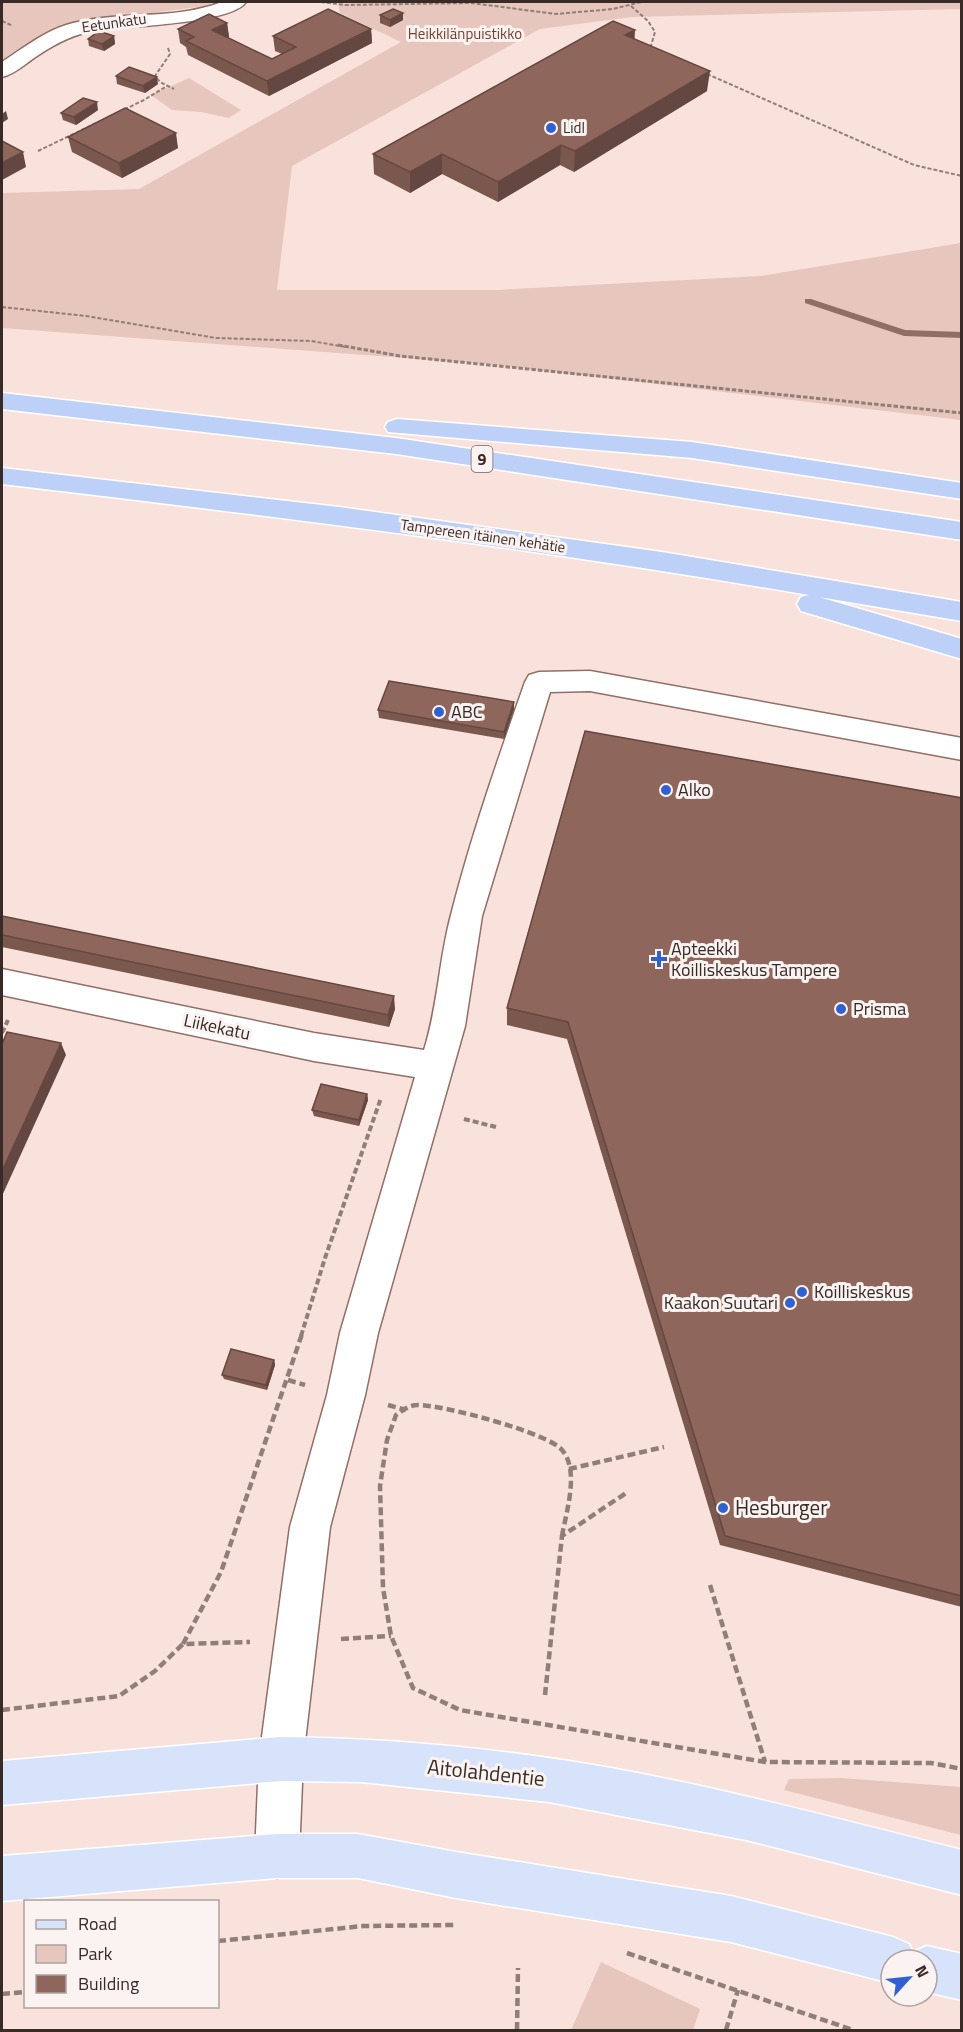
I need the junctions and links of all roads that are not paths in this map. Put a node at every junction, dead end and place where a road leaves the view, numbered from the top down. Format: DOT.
graph roads {
  1 [pos="237,2"];
  2 [pos="2,71"];
  3 [pos="2,401"];
  4 [pos="157,416"];
  5 [pos="2,476"];
  6 [pos="962,491"];
  7 [pos="962,531"];
  8 [pos="662,561"];
  9 [pos="962,612"];
  10 [pos="962,649"];
  11 [pos="962,749"];
  12 [pos="2,982"];
  13 [pos="435,1066"];
  14 [pos="281,1759"];
  15 [pos="2,1783"];
  16 [pos="277,1856"];
  17 [pos="962,1874"];
  18 [pos="2,1879"];
  19 [pos="879,1956"];
  20 [pos="939,1972"];
  21 [pos="962,1977"];
  1 -- 2 [label="street, Eetunkatu"];
  3 -- 4 [label="highway, 9"];
  4 -- 6 [label="highway"];
  4 -- 7 [label="highway, 9"];
  5 -- 8 [label="highway, Tampereen itäinen kehätie"];
  8 -- 9 [label="highway, Tampereen itäinen kehätie"];
  8 -- 10 [label="highway"];
  11 -- 13 [label="street"];
  12 -- 13 [label="street, Liikekatu"];
  13 -- 14 [label="street"];
  14 -- 15 [label="main road, Aitolahdentie"];
  14 -- 16 [label="street"];
  14 -- 17 [label="main road, Aitolahdentie"];
  16 -- 18 [label="main road"];
  16 -- 19 [label="main road"];
  20 -- 21 [label="main road"];
}
